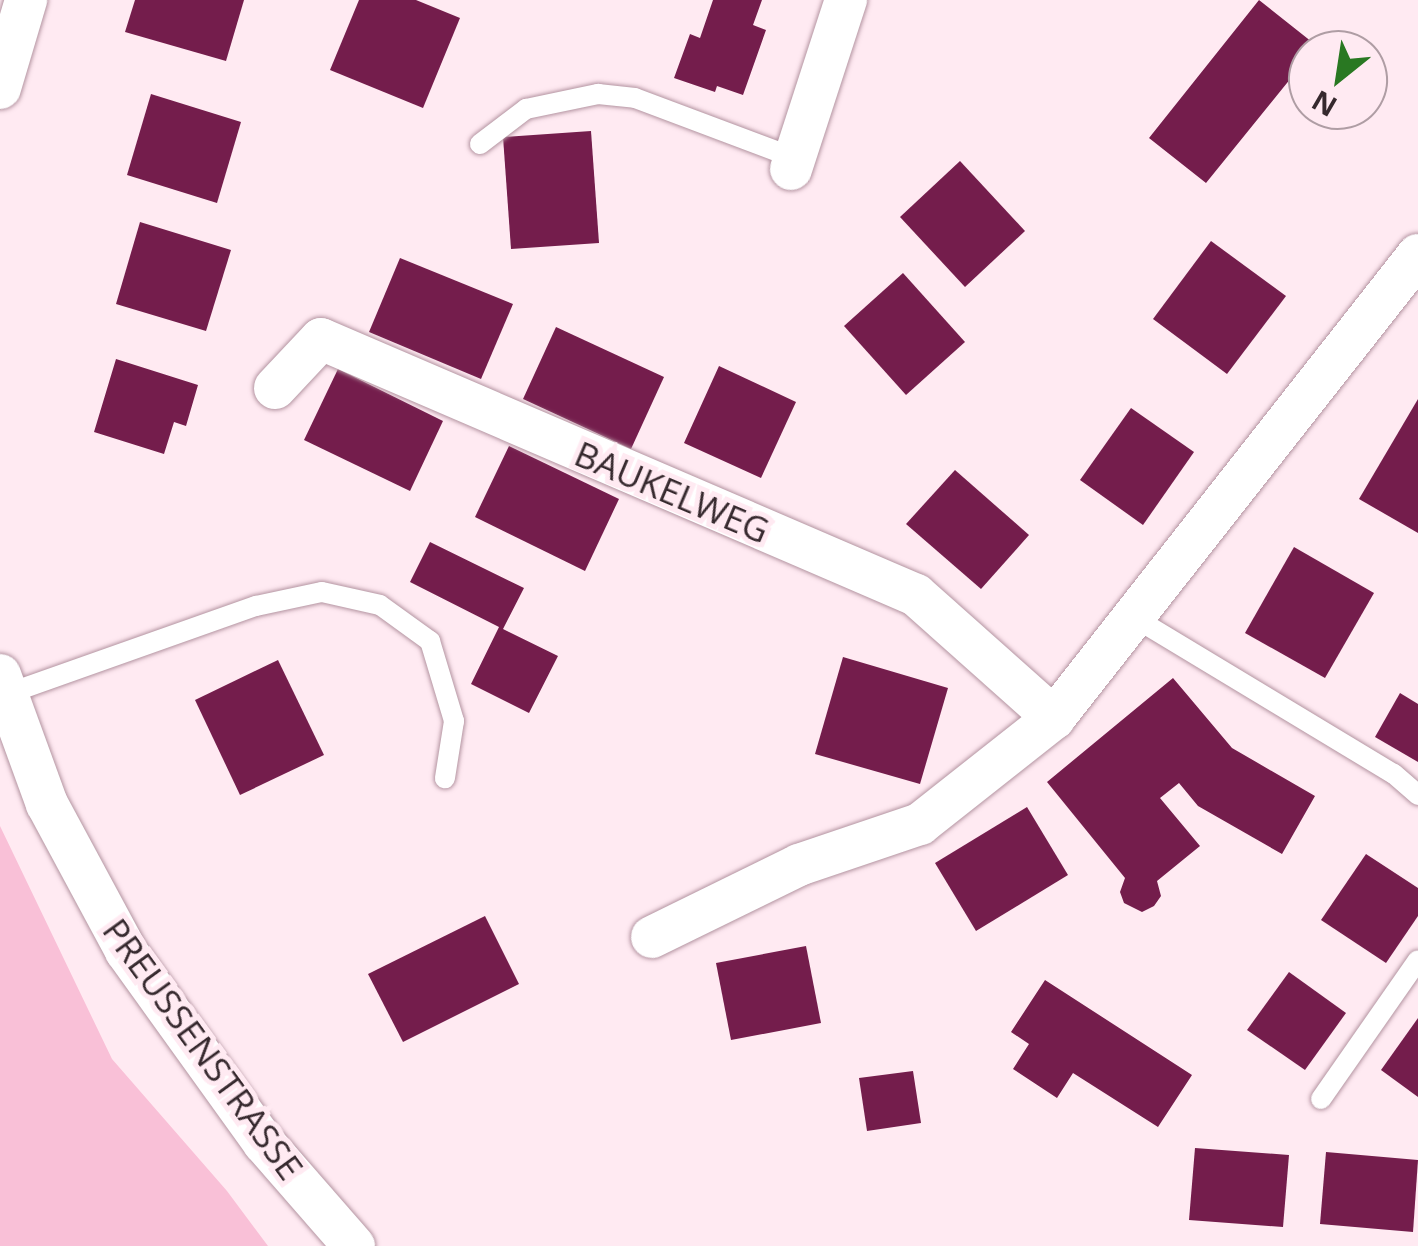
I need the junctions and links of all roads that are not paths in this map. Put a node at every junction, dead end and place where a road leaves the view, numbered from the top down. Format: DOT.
graph roads {
  1 [pos="26,0"];
  2 [pos="846,0"];
  3 [pos="0,88"];
  4 [pos="480,144"];
  5 [pos="793,163"];
  6 [pos="1418,255"];
  7 [pos="1404,298"];
  8 [pos="276,388"];
  9 [pos="1135,618"];
  10 [pos="3,684"];
  11 [pos="1054,718"];
  12 [pos="445,778"];
  13 [pos="1418,795"];
  14 [pos="652,936"];
  15 [pos="1418,960"];
  16 [pos="1321,1099"];
  17 [pos="354,1246"];
  1 -- 3 [label="street"];
  2 -- 5 [label="street"];
  4 -- 5 [label="lane"];
  6 -- 7 [label="street"];
  7 -- 9 [label="street"];
  8 -- 11 [label="street, BAUKELWEG"];
  9 -- 11 [label="street"];
  9 -- 13 [label="lane"];
  10 -- 12 [label="lane"];
  10 -- 17 [label="street, PREUSSENSTRASSE"];
  11 -- 14 [label="street"];
  15 -- 16 [label="lane"];
}
